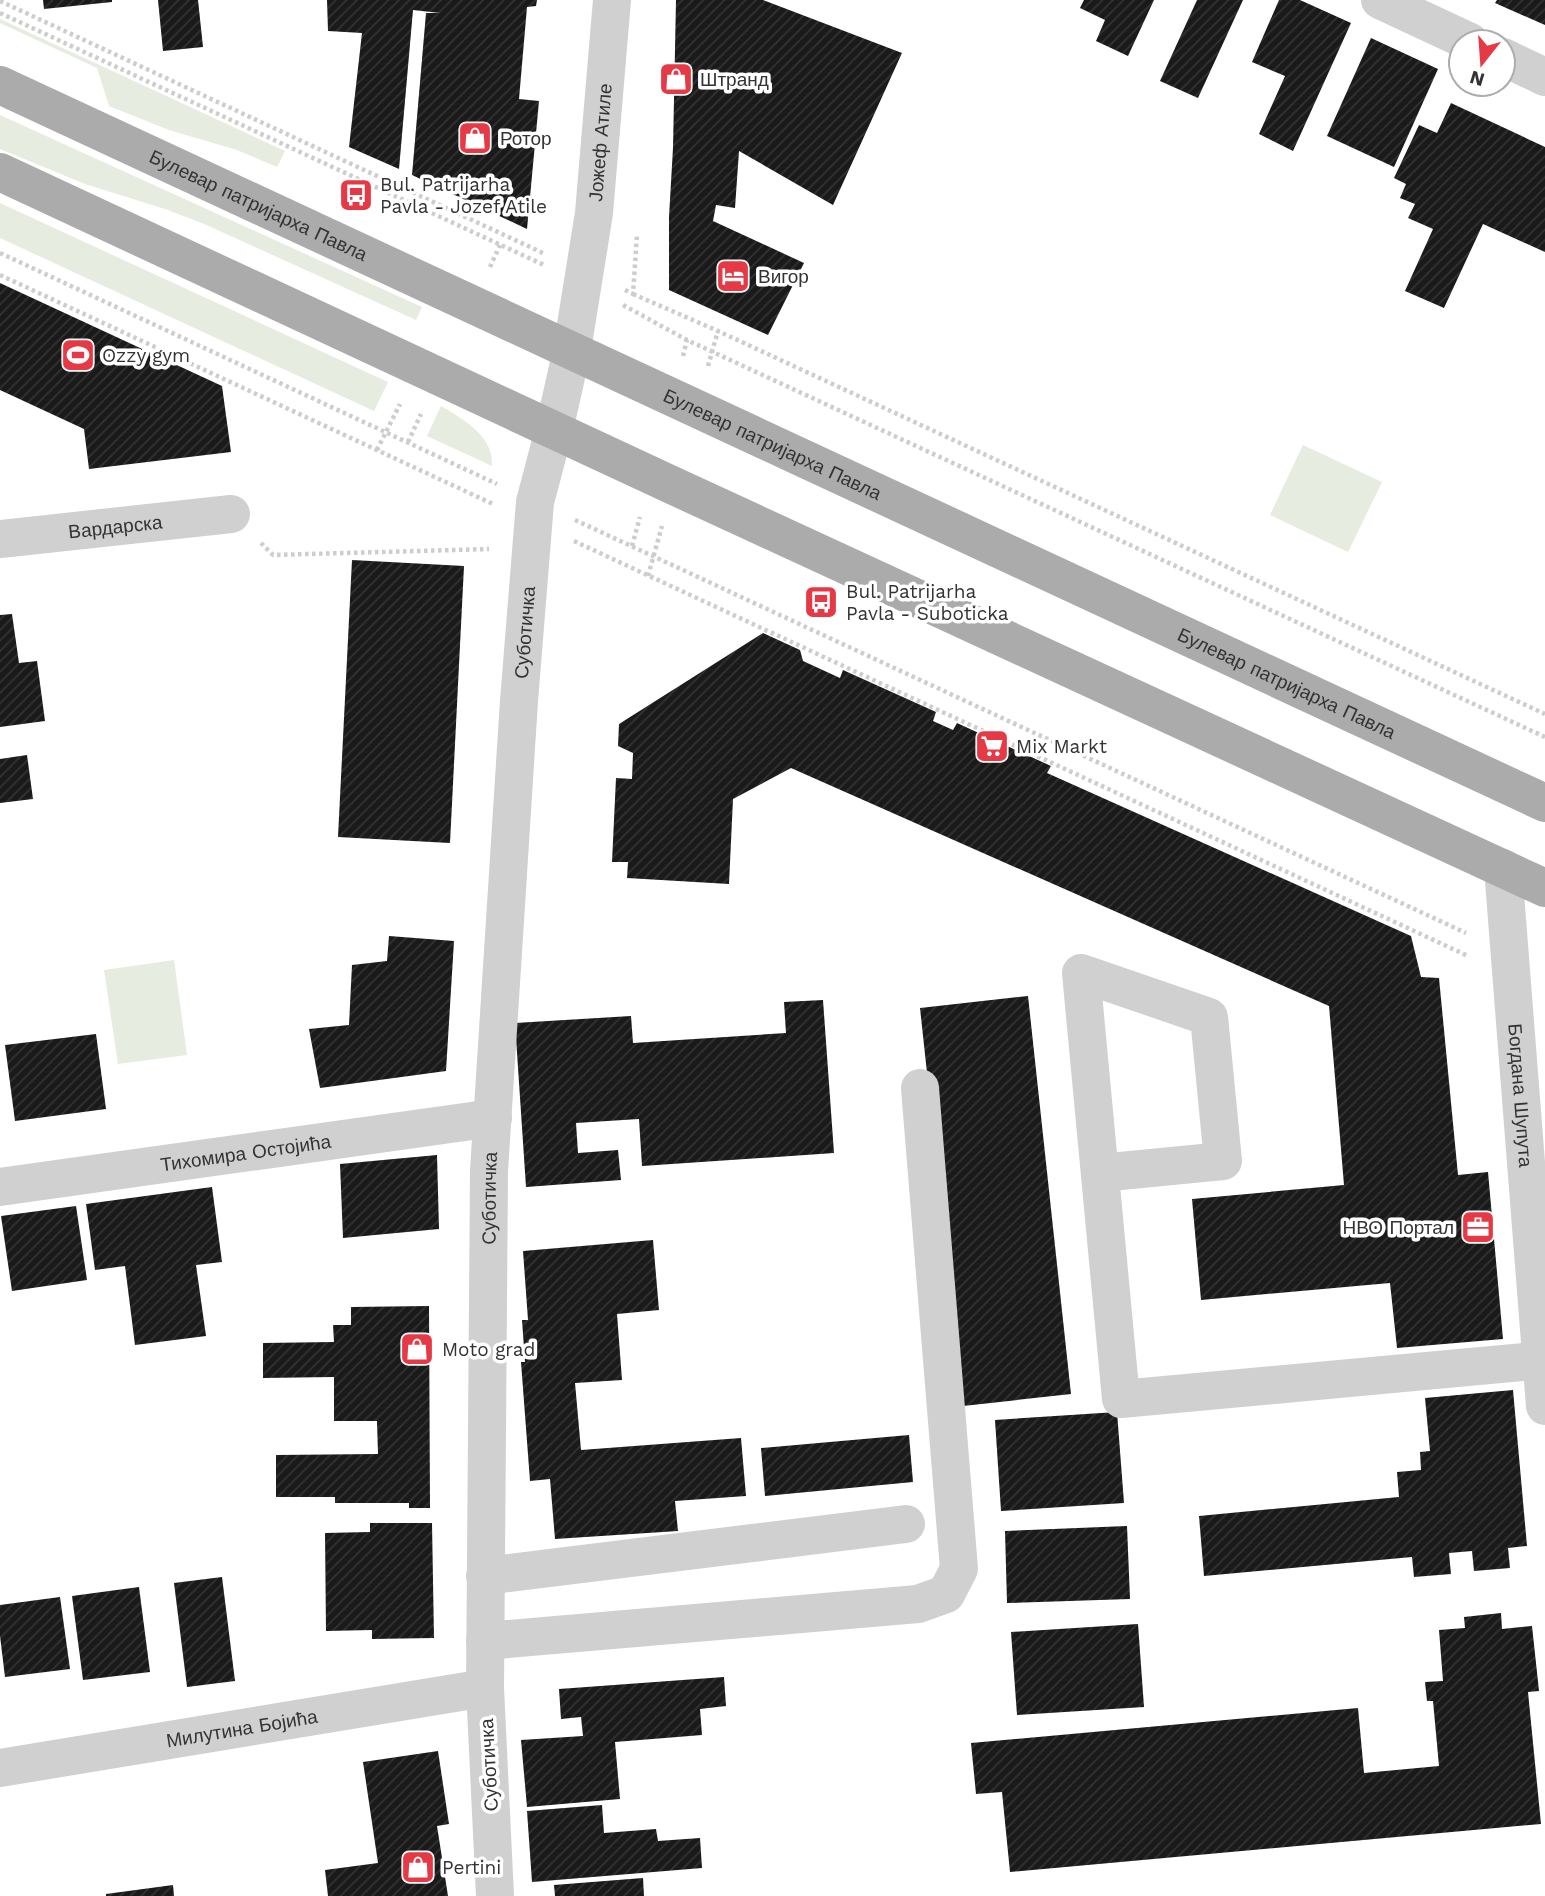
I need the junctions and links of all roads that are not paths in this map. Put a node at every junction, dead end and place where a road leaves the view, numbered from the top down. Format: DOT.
graph roads {
  1 [pos="612,0"];
  2 [pos="1380,0"];
  3 [pos="1447,31"];
  4 [pos="1517,63"];
  5 [pos="1545,76"];
  6 [pos="0,85"];
  7 [pos="0,172"];
  8 [pos="572,350"];
  9 [pos="554,430"];
  10 [pos="231,514"];
  11 [pos="0,539"];
  12 [pos="1545,803"];
  13 [pos="1503,868"];
  14 [pos="1545,888"];
  15 [pos="920,1088"];
  16 [pos="493,1118"];
  17 [pos="1100,1173"];
  18 [pos="0,1187"];
  19 [pos="1543,1360"];
  20 [pos="1545,1406"];
  21 [pos="906,1524"];
  22 [pos="485,1576"];
  23 [pos="485,1641"];
  24 [pos="485,1688"];
  25 [pos="0,1768"];
  26 [pos="495,1896"];
  1 -- 8 [label="street, Јожеф Атиле"];
  2 -- 3 [label="street"];
  4 -- 5 [label="street"];
  6 -- 8 [label="main road, Булевар патријарха Павла"];
  7 -- 9 [label="main road"];
  8 -- 9 [label="street, Јожеф Атиле"];
  8 -- 12 [label="main road, Булевар патријарха Павла"];
  9 -- 13 [label="main road"];
  9 -- 16 [label="street, Суботичка"];
  10 -- 11 [label="street, Вардарска"];
  13 -- 14 [label="main road"];
  13 -- 19 [label="street, Богдана Шупута"];
  15 -- 23 [label="street"];
  16 -- 18 [label="street, Тихомира Остојића"];
  16 -- 22 [label="street, Суботичка"];
  17 -- 17 [label="street"];
  17 -- 19 [label="street"];
  19 -- 20 [label="street, Богдана Шупута"];
  21 -- 22 [label="street"];
  22 -- 23 [label="street, Суботичка"];
  23 -- 24 [label="street, Суботичка"];
  24 -- 25 [label="street, Милутина Бојића"];
  24 -- 26 [label="street, Суботичка"];
}
